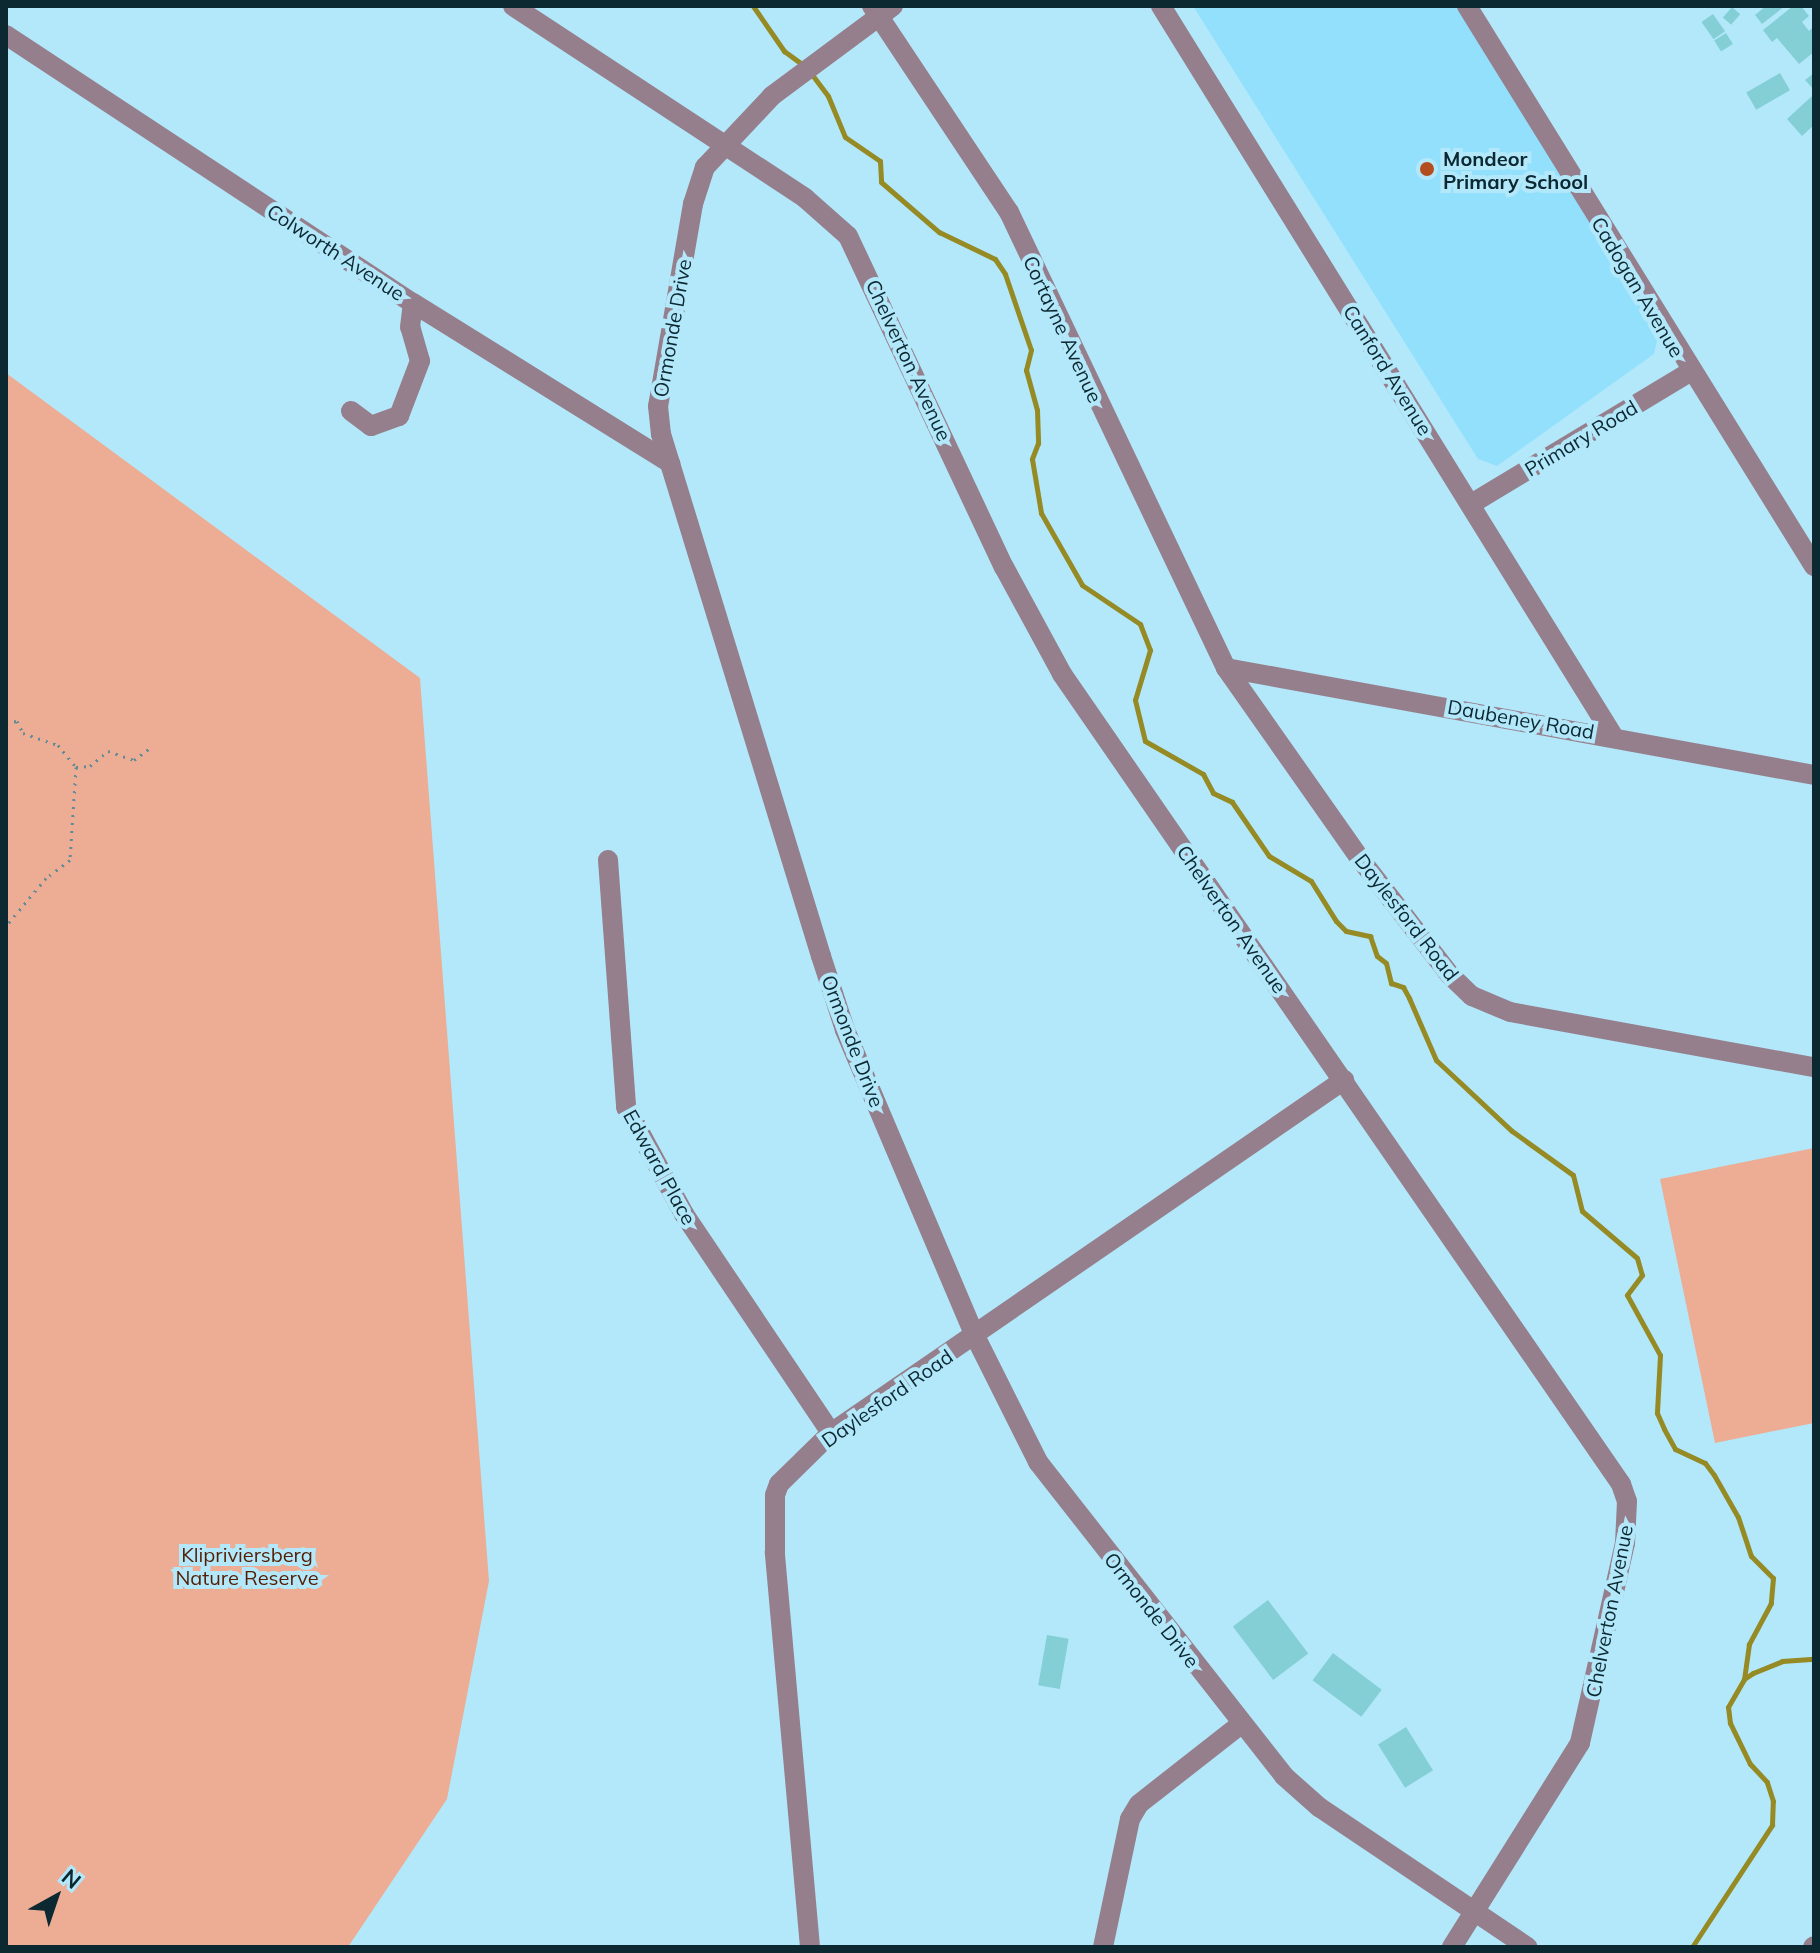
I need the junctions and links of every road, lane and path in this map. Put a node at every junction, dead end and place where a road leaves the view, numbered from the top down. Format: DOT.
graph roads {
  1 [pos="513,6"];
  2 [pos="1161,6"];
  3 [pos="1467,6"];
  4 [pos="881,8"];
  5 [pos="6,35"];
  6 [pos="723,145"];
  7 [pos="413,303"];
  8 [pos="1690,372"];
  9 [pos="351,411"];
  10 [pos="670,463"];
  11 [pos="1471,504"];
  12 [pos="1814,566"];
  13 [pos="1226,668"];
  14 [pos="6,723"];
  15 [pos="1612,734"];
  16 [pos="150,748"];
  17 [pos="76,767"];
  18 [pos="1814,775"];
  19 [pos="608,860"];
  20 [pos="6,926"];
  21 [pos="1814,1067"];
  22 [pos="1344,1080"];
  23 [pos="976,1338"];
  24 [pos="831,1433"];
  25 [pos="1241,1724"];
  26 [pos="1475,1911"];
  27 [pos="810,1947"];
  28 [pos="1103,1947"];
  29 [pos="1452,1947"];
  30 [pos="1527,1947"];
  1 -- 6 [label="street, Chelverton Avenue"];
  2 -- 11 [label="street, Canford Avenue"];
  3 -- 8 [label="street, Cadogan Avenue"];
  4 -- 6 [label="street, Ormonde Drive"];
  4 -- 13 [label="street, Cortayne Avenue"];
  5 -- 7 [label="street, Colworth Avenue"];
  6 -- 10 [label="street, Ormonde Drive"];
  6 -- 22 [label="street, Chelverton Avenue"];
  7 -- 9 [label="street"];
  7 -- 10 [label="street, Colworth Avenue"];
  8 -- 11 [label="street, Primary Road"];
  8 -- 12 [label="street, Cadogan Avenue"];
  10 -- 23 [label="street, Ormonde Drive"];
  11 -- 15 [label="street, Canford Avenue"];
  13 -- 15 [label="street, Daubeney Road"];
  13 -- 21 [label="street, Daylesford Road"];
  14 -- 17 [label="path"];
  15 -- 18 [label="street, Daubeney Road"];
  16 -- 17 [label="path"];
  17 -- 20 [label="path"];
  19 -- 24 [label="street, Edward Place"];
  22 -- 23 [label="street, Daylesford Road"];
  22 -- 26 [label="street, Chelverton Avenue"];
  23 -- 24 [label="street, Daylesford Road"];
  23 -- 25 [label="street, Ormonde Drive"];
  24 -- 27 [label="street, Daylesford Road"];
  25 -- 26 [label="street, Ormonde Drive"];
  25 -- 28 [label="street"];
  26 -- 29 [label="street, Chelverton Avenue"];
  26 -- 30 [label="street, Ormonde Drive"];
}
